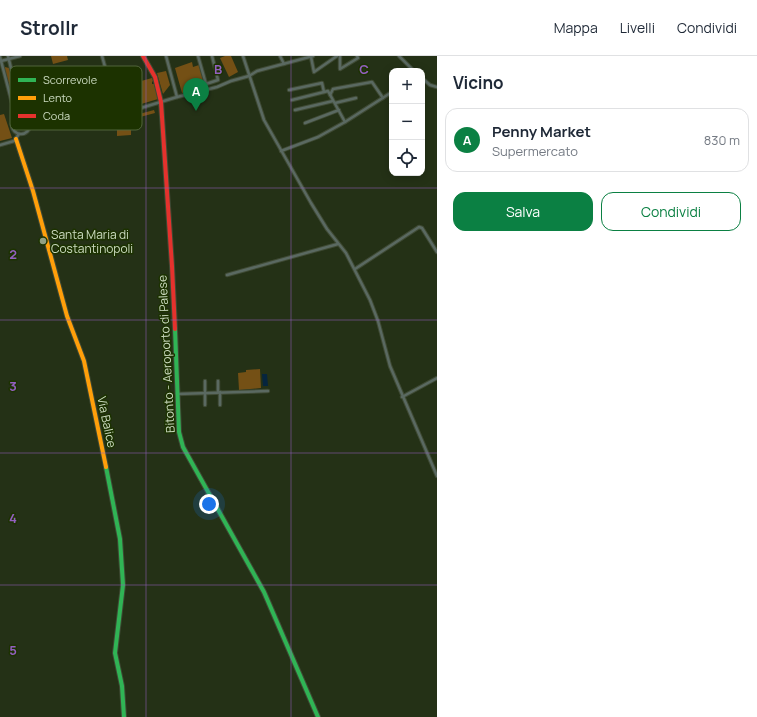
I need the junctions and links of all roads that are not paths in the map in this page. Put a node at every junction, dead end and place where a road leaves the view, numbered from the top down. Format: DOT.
graph roads {
  1 [pos="20,56"];
  2 [pos="102,56"];
  3 [pos="143,56"];
  4 [pos="166,56"];
  5 [pos="198,56"];
  6 [pos="212,56"];
  7 [pos="243,56"];
  8 [pos="280,56"];
  9 [pos="336,56"];
  10 [pos="340,56"];
  11 [pos="357,56"];
  12 [pos="398,56"];
  13 [pos="0,57"];
  14 [pos="312,57"];
  15 [pos="8,58"];
  16 [pos="302,58"];
  17 [pos="1,61"];
  18 [pos="284,64"];
  19 [pos="10,66"];
  20 [pos="105,66"];
  21 [pos="3,68"];
  22 [pos="411,68"];
  23 [pos="250,76"];
  24 [pos="425,81"];
  25 [pos="437,87"];
  26 [pos="289,90"];
  27 [pos="324,92"];
  28 [pos="389,94"];
  29 [pos="10,95"];
  30 [pos="330,95"];
  31 [pos="177,98"];
  32 [pos="356,98"];
  33 [pos="383,98"];
  34 [pos="292,100"];
  35 [pos="161,102"];
  36 [pos="334,102"];
  37 [pos="142,108"];
  38 [pos="295,110"];
  39 [pos="339,110"];
  40 [pos="345,122"];
  41 [pos="305,123"];
  42 [pos="13,130"];
  43 [pos="28,130"];
  44 [pos="19,134"];
  45 [pos="16,139"];
  46 [pos="0,144"];
  47 [pos="281,151"];
  48 [pos="339,244"];
  49 [pos="437,252"];
  50 [pos="355,269"];
  51 [pos="227,275"];
  52 [pos="437,378"];
  53 [pos="205,380"];
  54 [pos="218,381"];
  55 [pos="268,391"];
  56 [pos="219,392"];
  57 [pos="205,393"];
  58 [pos="177,394"];
  59 [pos="402,397"];
  60 [pos="206,405"];
  61 [pos="220,405"];
  62 [pos="437,476"];
  63 [pos="124,717"];
  64 [pos="318,717"];
  1 -- 15 [label="street"];
  2 -- 20 [label="street"];
  3 -- 35 [label="main road, Bitonto - Aeroporto di Palese"];
  4 -- 31 [label="street"];
  5 -- 6 [label="street"];
  7 -- 23 [label="street"];
  8 -- 18 [label="street"];
  9 -- 14 [label="street"];
  10 -- 11 [label="street"];
  12 -- 22 [label="street"];
  13 -- 17 [label="street"];
  14 -- 16 [label="street"];
  15 -- 17 [label="street"];
  15 -- 19 [label="street"];
  16 -- 18 [label="street"];
  17 -- 21 [label="street"];
  18 -- 23 [label="street"];
  19 -- 21 [label="street"];
  21 -- 29 [label="street"];
  23 -- 31 [label="street"];
  23 -- 47 [label="street"];
  24 -- 25 [label="street"];
  26 -- 27 [label="street"];
  27 -- 30 [label="street"];
  27 -- 34 [label="street"];
  28 -- 33 [label="street"];
  30 -- 33 [label="street"];
  30 -- 36 [label="street"];
  31 -- 35 [label="street"];
  32 -- 36 [label="street"];
  33 -- 40 [label="street"];
  35 -- 37 [label="street"];
  35 -- 58 [label="main road, Bitonto - Aeroporto di Palese"];
  36 -- 38 [label="street"];
  36 -- 39 [label="street"];
  39 -- 40 [label="street"];
  39 -- 41 [label="street"];
  40 -- 47 [label="street"];
  42 -- 43 [label="street"];
  44 -- 45 [label="street"];
  45 -- 46 [label="street"];
  45 -- 63 [label="main road, Via Balice"];
  47 -- 48 [label="street"];
  48 -- 50 [label="street"];
  48 -- 51 [label="street"];
  49 -- 50 [label="street"];
  50 -- 59 [label="street"];
  52 -- 59 [label="street"];
  53 -- 57 [label="street"];
  54 -- 56 [label="street"];
  55 -- 56 [label="street"];
  56 -- 57 [label="street"];
  56 -- 61 [label="street"];
  57 -- 58 [label="street"];
  57 -- 60 [label="street"];
  58 -- 64 [label="main road, Bitonto - Aeroporto di Palese"];
  59 -- 62 [label="street"];
}
